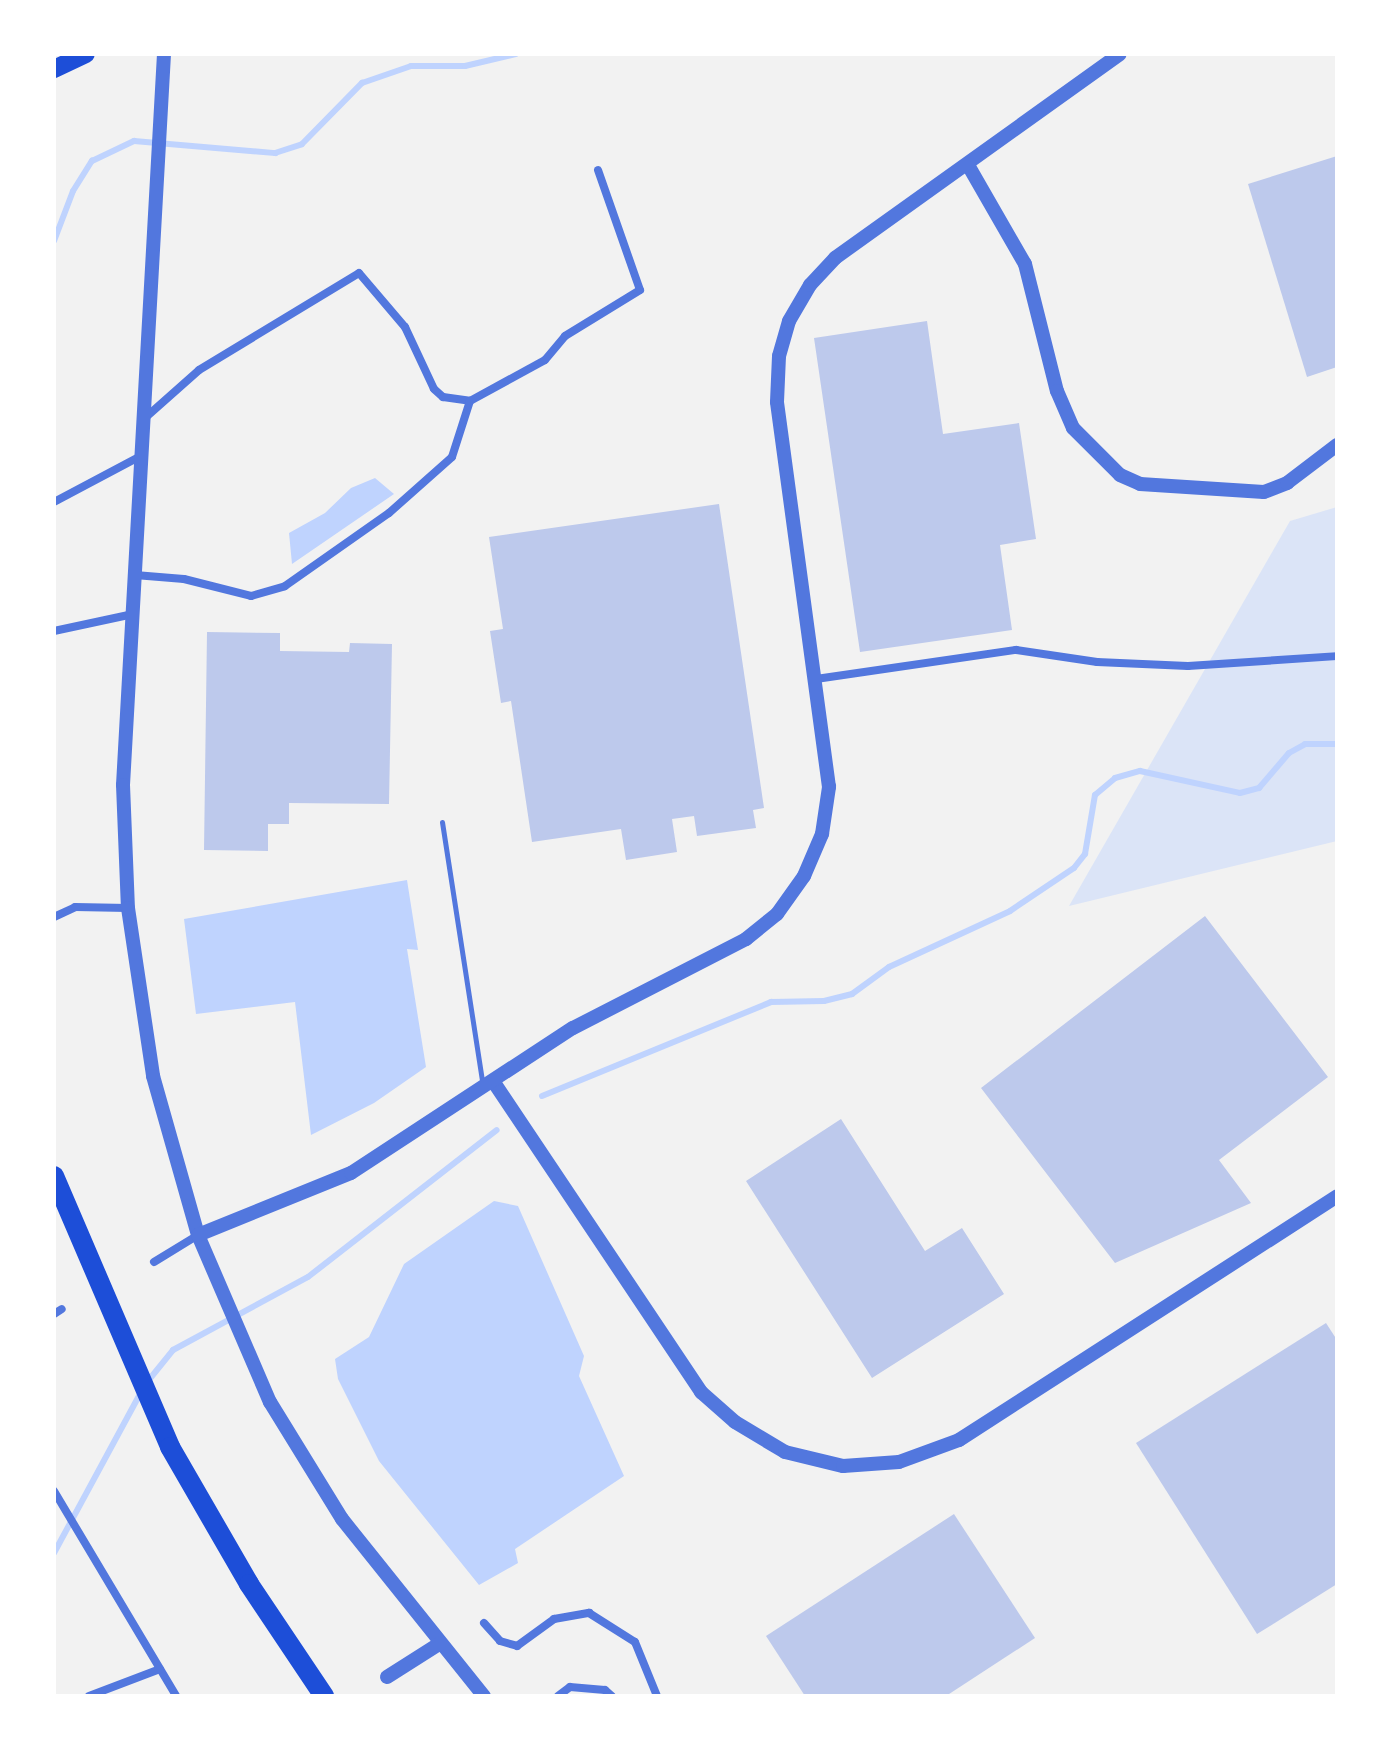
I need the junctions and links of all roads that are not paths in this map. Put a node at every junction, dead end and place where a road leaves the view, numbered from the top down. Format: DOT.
graph roads {
  1 [pos="86,54"];
  2 [pos="164,54"];
  3 [pos="1120,54"];
  4 [pos="54,69"];
  5 [pos="968,165"];
  6 [pos="598,170"];
  7 [pos="470,401"];
  8 [pos="142,422"];
  9 [pos="1337,445"];
  10 [pos="139,457"];
  11 [pos="54,502"];
  12 [pos="135,575"];
  13 [pos="133,614"];
  14 [pos="54,631"];
  15 [pos="1337,656"];
  16 [pos="816,679"];
  17 [pos="442,822"];
  18 [pos="128,908"];
  19 [pos="54,917"];
  20 [pos="489,1087"];
  21 [pos="54,1176"];
  22 [pos="1337,1196"];
  23 [pos="198,1235"];
  24 [pos="154,1262"];
  25 [pos="54,1491"];
  26 [pos="484,1623"];
  27 [pos="439,1644"];
  28 [pos="160,1669"];
  29 [pos="387,1677"];
  30 [pos="89,1696"];
  31 [pos="176,1696"];
  32 [pos="324,1696"];
  33 [pos="484,1696"];
  34 [pos="558,1696"];
  35 [pos="612,1696"];
  36 [pos="657,1696"];
  1 -- 4 [label="main road"];
  2 -- 8 [label="street"];
  3 -- 5 [label="street"];
  5 -- 9 [label="street"];
  5 -- 16 [label="street"];
  6 -- 7 [label="street"];
  7 -- 8 [label="street"];
  7 -- 12 [label="street"];
  8 -- 10 [label="street"];
  10 -- 11 [label="street"];
  10 -- 12 [label="street"];
  12 -- 13 [label="street"];
  13 -- 14 [label="street"];
  13 -- 18 [label="street"];
  15 -- 16 [label="street"];
  16 -- 20 [label="street"];
  17 -- 20 [label="lane"];
  18 -- 19 [label="street"];
  18 -- 23 [label="street"];
  20 -- 22 [label="street"];
  20 -- 23 [label="street"];
  21 -- 32 [label="highway"];
  23 -- 24 [label="street"];
  23 -- 27 [label="street"];
  25 -- 28 [label="street"];
  26 -- 36 [label="street"];
  27 -- 29 [label="street"];
  27 -- 33 [label="street"];
  28 -- 30 [label="street"];
  28 -- 31 [label="street"];
  34 -- 35 [label="street"];
}
